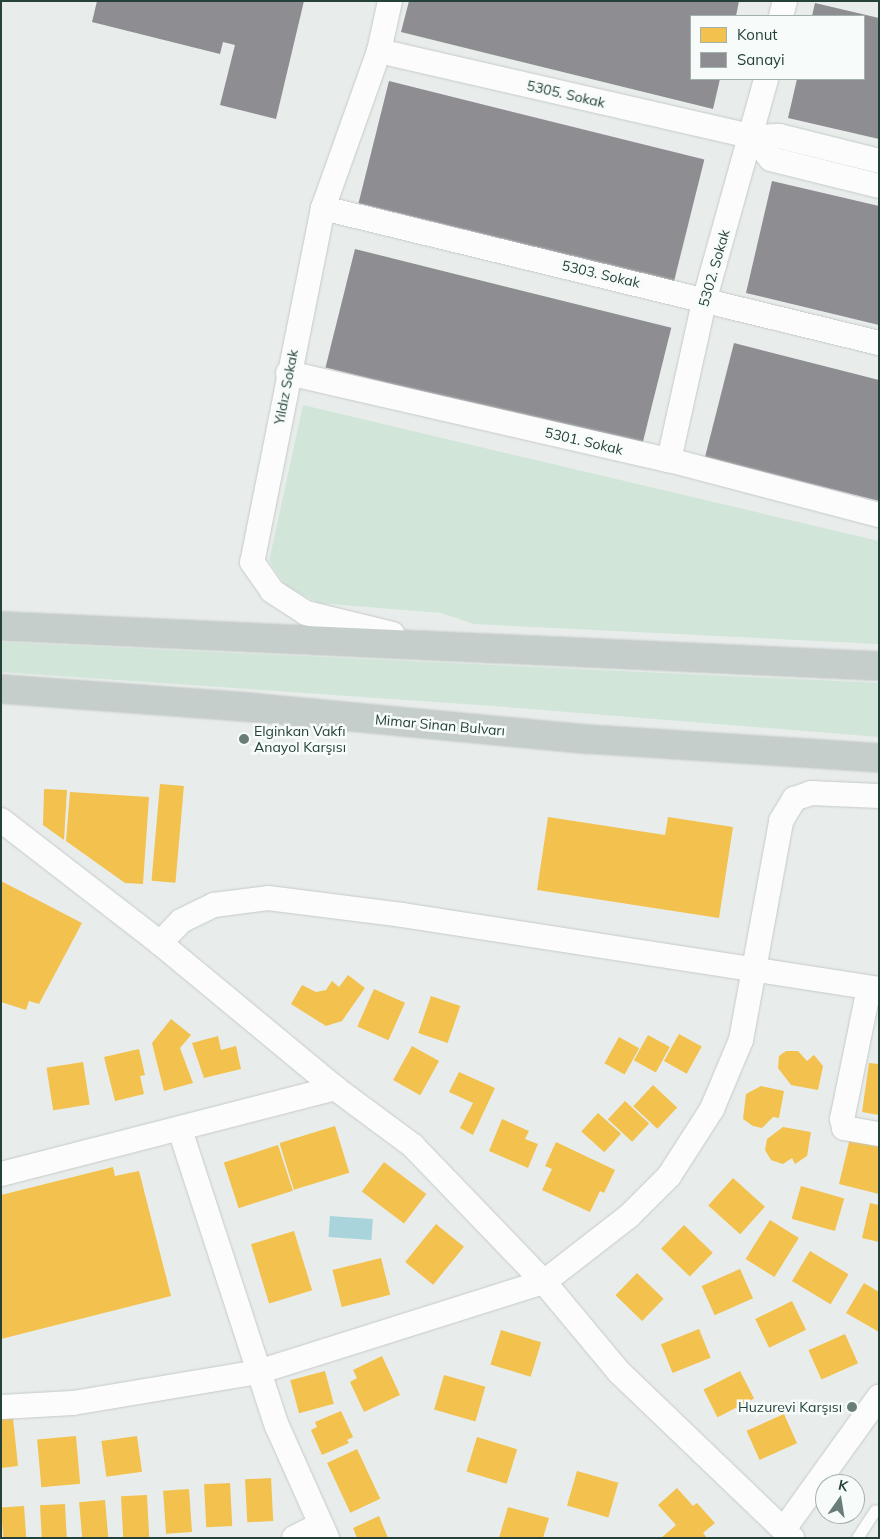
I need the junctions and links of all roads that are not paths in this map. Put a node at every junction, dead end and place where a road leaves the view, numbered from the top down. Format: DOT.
graph roads {
  1 [pos="390,1"];
  2 [pos="785,1"];
  3 [pos="781,15"];
  4 [pos="379,51"];
  5 [pos="766,80"];
  6 [pos="753,137"];
  7 [pos="879,161"];
  8 [pos="879,186"];
  9 [pos="323,208"];
  10 [pos="705,298"];
  11 [pos="879,343"];
  12 [pos="288,373"];
  13 [pos="669,460"];
  14 [pos="879,515"];
  15 [pos="1,626"];
  16 [pos="448,645"];
  17 [pos="879,666"];
  18 [pos="1,690"];
  19 [pos="879,758"];
  20 [pos="879,796"];
  21 [pos="1,820"];
  22 [pos="160,943"];
  23 [pos="755,969"];
  24 [pos="874,988"];
  25 [pos="336,1088"];
  26 [pos="180,1130"];
  27 [pos="879,1134"];
  28 [pos="1,1174"];
  29 [pos="544,1282"];
  30 [pos="258,1372"];
  31 [pos="879,1397"];
  32 [pos="1,1407"];
  33 [pos="875,1510"];
  34 [pos="324,1531"];
  35 [pos="788,1533"];
  36 [pos="294,1538"];
  37 [pos="858,1538"];
  1 -- 4 [label="street, Yıldız Sokak"];
  2 -- 3 [label="street"];
  4 -- 6 [label="street, 5305. Sokak"];
  4 -- 9 [label="street, Yıldız Sokak"];
  5 -- 6 [label="street, 5302. Sokak"];
  6 -- 7 [label="street, 5305. Sokak"];
  6 -- 8 [label="street"];
  6 -- 10 [label="street, 5302. Sokak"];
  9 -- 10 [label="street, 5303. Sokak"];
  9 -- 12 [label="street, Yıldız Sokak"];
  10 -- 11 [label="street, 5303. Sokak"];
  10 -- 13 [label="street, 5302. Sokak"];
  12 -- 13 [label="street, 5301. Sokak"];
  12 -- 16 [label="street, Yıldız Sokak"];
  13 -- 14 [label="street, 5301. Sokak"];
  15 -- 16 [label="highway"];
  16 -- 17 [label="highway"];
  18 -- 19 [label="highway, Mimar Sinan Bulvarı"];
  20 -- 23 [label="street"];
  21 -- 22 [label="street"];
  22 -- 23 [label="street"];
  22 -- 25 [label="street"];
  23 -- 24 [label="street"];
  23 -- 29 [label="street"];
  24 -- 27 [label="street"];
  25 -- 26 [label="street"];
  25 -- 29 [label="street"];
  26 -- 28 [label="street"];
  26 -- 30 [label="street"];
  29 -- 30 [label="street"];
  29 -- 35 [label="street"];
  30 -- 32 [label="street"];
  30 -- 34 [label="street"];
  31 -- 35 [label="street"];
  33 -- 37 [label="lane"];
  34 -- 36 [label="street"];
}
